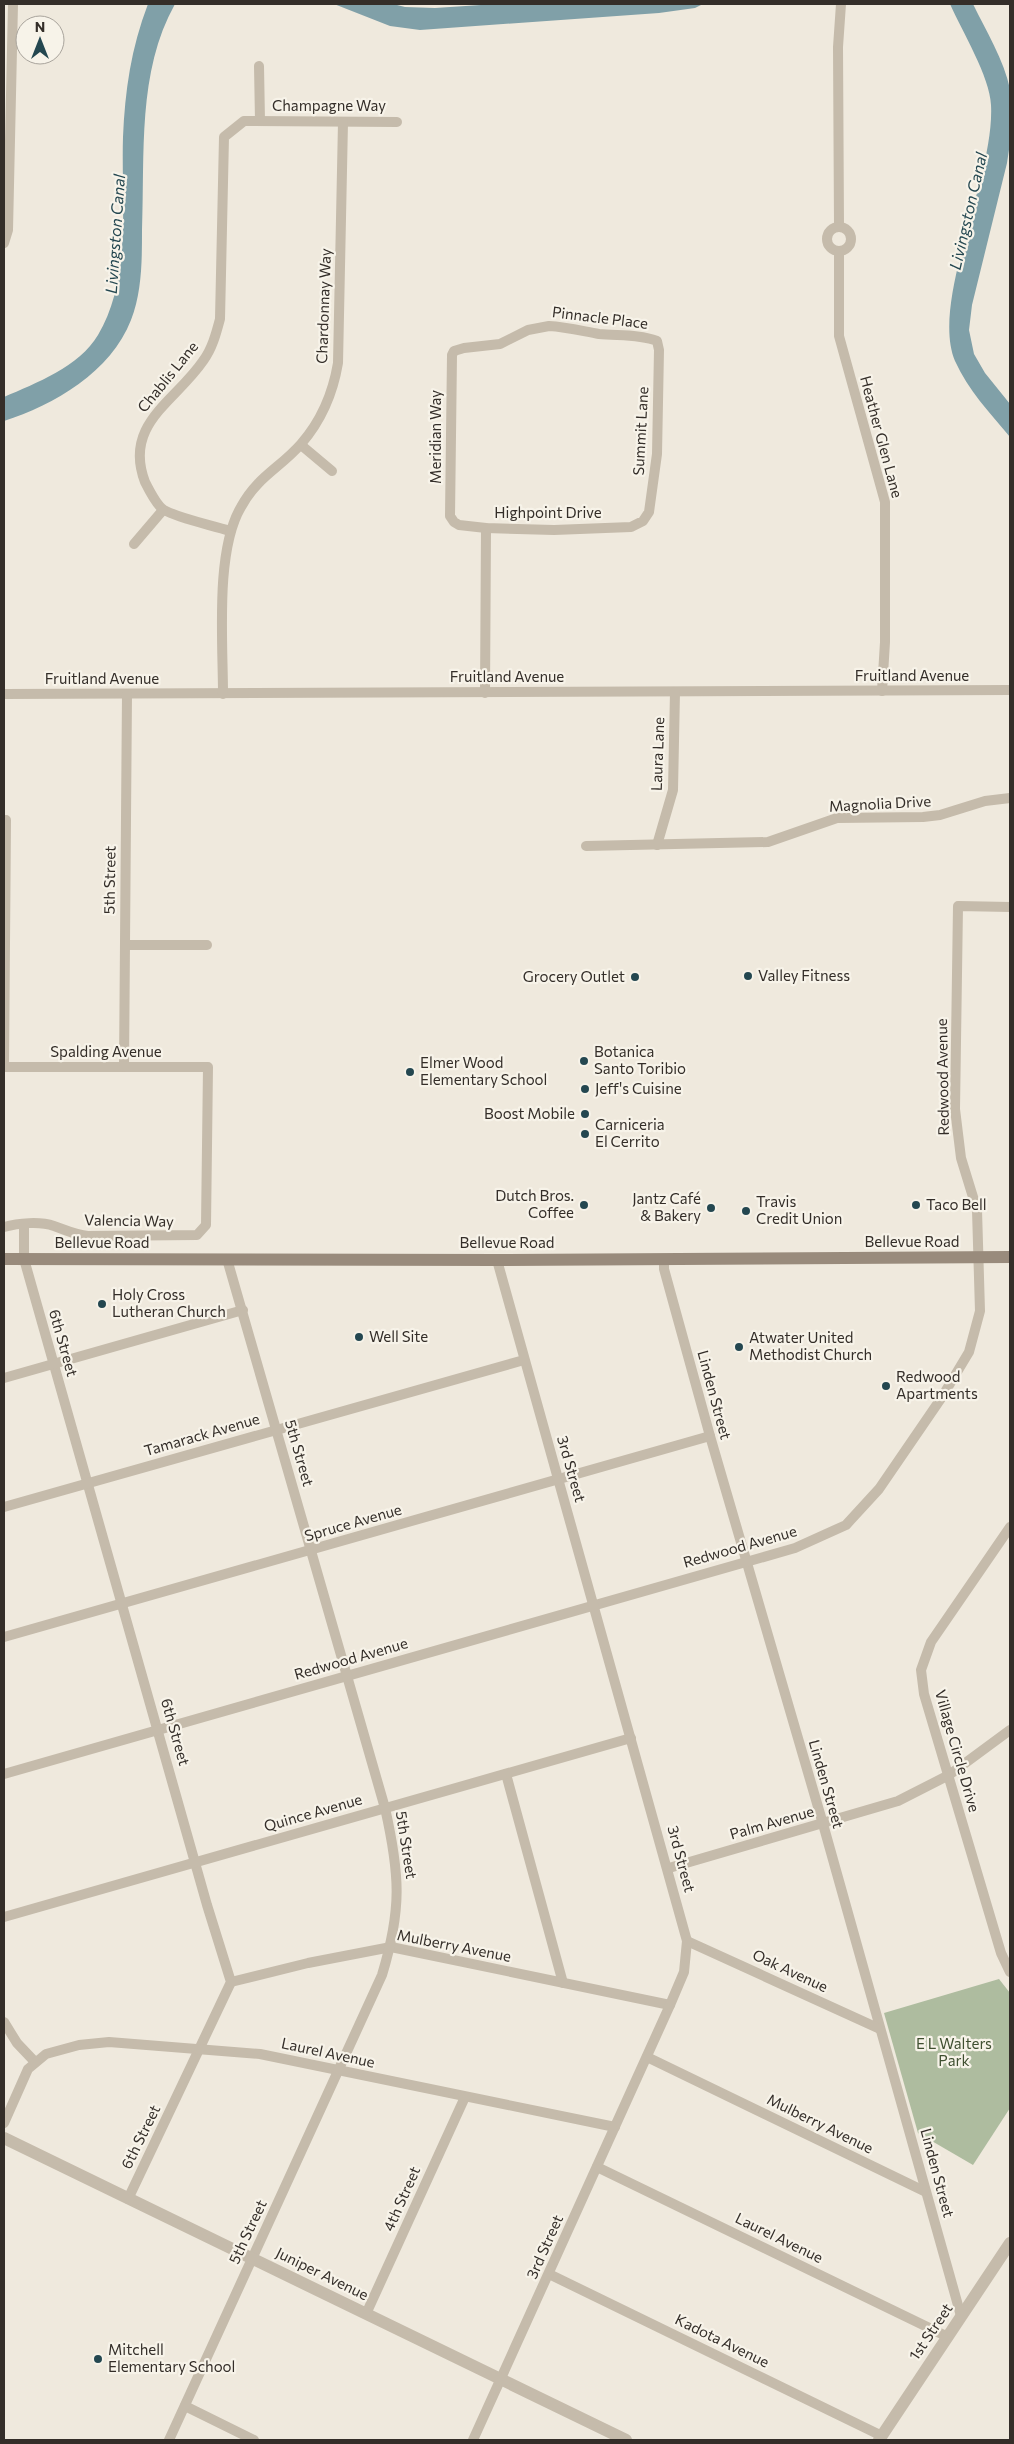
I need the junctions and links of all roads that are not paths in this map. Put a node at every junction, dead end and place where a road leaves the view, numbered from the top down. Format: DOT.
graph roads {
  1 [pos="13,4"];
  2 [pos="841,4"];
  3 [pos="259,66"];
  4 [pos="260,121"];
  5 [pos="343,122"];
  6 [pos="397,122"];
  7 [pos="839,226"];
  8 [pos="4,243"];
  9 [pos="839,252"];
  10 [pos="657,341"];
  11 [pos="454,351"];
  12 [pos="300,445"];
  13 [pos="332,472"];
  14 [pos="163,510"];
  15 [pos="643,521"];
  16 [pos="454,522"];
  17 [pos="486,528"];
  18 [pos="230,531"];
  19 [pos="134,544"];
  20 [pos="1010,690"];
  21 [pos="882,691"];
  22 [pos="675,692"];
  23 [pos="485,693"];
  24 [pos="4,694"];
  25 [pos="127,694"];
  26 [pos="223,694"];
  27 [pos="1010,798"];
  28 [pos="5,820"];
  29 [pos="658,845"];
  30 [pos="586,846"];
  31 [pos="1010,907"];
  32 [pos="124,945"];
  33 [pos="207,945"];
  34 [pos="4,1067"];
  35 [pos="124,1067"];
  36 [pos="24,1224"];
  37 [pos="4,1226"];
  38 [pos="197,1235"];
  39 [pos="228,1258"];
  40 [pos="978,1258"];
  41 [pos="1010,1258"];
  42 [pos="4,1259"];
  43 [pos="24,1259"];
  44 [pos="664,1259"];
  45 [pos="497,1260"];
  46 [pos="243,1310"];
  47 [pos="524,1360"];
  48 [pos="54,1364"];
  49 [pos="4,1378"];
  50 [pos="277,1429"];
  51 [pos="710,1436"];
  52 [pos="558,1479"];
  53 [pos="87,1483"];
  54 [pos="4,1507"];
  55 [pos="1010,1527"];
  56 [pos="312,1550"];
  57 [pos="746,1561"];
  58 [pos="122,1602"];
  59 [pos="594,1605"];
  60 [pos="4,1637"];
  61 [pos="348,1676"];
  62 [pos="158,1728"];
  63 [pos="1010,1730"];
  64 [pos="631,1738"];
  65 [pos="4,1774"];
  66 [pos="506,1774"];
  67 [pos="948,1775"];
  68 [pos="385,1808"];
  69 [pos="823,1824"];
  70 [pos="195,1862"];
  71 [pos="669,1868"];
  72 [pos="4,1917"];
  73 [pos="687,1941"];
  74 [pos="391,1947"];
  75 [pos="1010,1972"];
  76 [pos="232,1982"];
  77 [pos="563,1983"];
  78 [pos="670,2005"];
  79 [pos="4,2022"];
  80 [pos="880,2029"];
  81 [pos="199,2050"];
  82 [pos="647,2057"];
  83 [pos="35,2062"];
  84 [pos="338,2070"];
  85 [pos="466,2097"];
  86 [pos="4,2123"];
  87 [pos="616,2127"];
  88 [pos="4,2138"];
  89 [pos="597,2167"];
  90 [pos="926,2192"];
  91 [pos="128,2199"];
  92 [pos="1010,2243"];
  93 [pos="252,2259"];
  94 [pos="549,2274"];
  95 [pos="366,2314"];
  96 [pos="961,2316"];
  97 [pos="948,2337"];
  98 [pos="501,2379"];
  99 [pos="185,2406"];
  100 [pos="881,2438"];
  101 [pos="169,2440"];
  102 [pos="254,2440"];
  103 [pos="473,2440"];
  104 [pos="626,2440"];
  1 -- 8 [label="street"];
  2 -- 7 [label="street"];
  3 -- 4 [label="street"];
  4 -- 5 [label="street, Champagne Way"];
  4 -- 14 [label="street, Chablis Lane"];
  5 -- 6 [label="street, Champagne Way"];
  5 -- 12 [label="street, Chardonnay Way"];
  7 -- 9 [label="street, Heather Glen Lane"];
  7 -- 9 [label="street"];
  9 -- 21 [label="street, Heather Glen Lane"];
  10 -- 11 [label="street, Pinnacle Place"];
  10 -- 15 [label="street, Summit Lane"];
  11 -- 16 [label="street, Meridian Way"];
  12 -- 13 [label="street"];
  12 -- 18 [label="street, Chardonnay Way"];
  14 -- 18 [label="street"];
  14 -- 19 [label="street"];
  15 -- 17 [label="street, Highpoint Drive"];
  16 -- 17 [label="street, Highpoint Drive"];
  17 -- 23 [label="street"];
  18 -- 26 [label="street, Chardonnay Way"];
  20 -- 21 [label="street, Fruitland Avenue"];
  21 -- 22 [label="street, Fruitland Avenue"];
  22 -- 23 [label="street, Fruitland Avenue"];
  22 -- 29 [label="street, Laura Lane"];
  23 -- 26 [label="street, Fruitland Avenue"];
  24 -- 25 [label="street, Fruitland Avenue"];
  25 -- 26 [label="street, Fruitland Avenue"];
  25 -- 32 [label="street, 5th Street"];
  27 -- 29 [label="street, Magnolia Drive"];
  28 -- 34 [label="street"];
  29 -- 30 [label="street, Magnolia Drive"];
  31 -- 40 [label="street, Redwood Avenue"];
  32 -- 33 [label="street"];
  32 -- 35 [label="street, 5th Street"];
  34 -- 35 [label="street, Spalding Avenue"];
  35 -- 38 [label="street, Spalding Avenue"];
  36 -- 37 [label="street, Valencia Way"];
  36 -- 38 [label="street, Valencia Way"];
  36 -- 43 [label="street, 6th Street"];
  39 -- 43 [label="main road, Bellevue Road"];
  39 -- 45 [label="main road, Bellevue Road"];
  39 -- 46 [label="street, 5th Street"];
  40 -- 41 [label="main road, Bellevue Road"];
  40 -- 44 [label="main road, Bellevue Road"];
  40 -- 57 [label="street, Redwood Avenue"];
  42 -- 43 [label="main road, Bellevue Road"];
  43 -- 48 [label="street, 6th Street"];
  44 -- 45 [label="main road, Bellevue Road"];
  44 -- 51 [label="street, Linden Street"];
  45 -- 47 [label="street, 3rd Street"];
  46 -- 48 [label="street"];
  46 -- 50 [label="street, 5th Street"];
  47 -- 50 [label="street, Tamarack Avenue"];
  47 -- 52 [label="street, 3rd Street"];
  48 -- 49 [label="street"];
  48 -- 53 [label="street, 6th Street"];
  50 -- 53 [label="street, Tamarack Avenue"];
  50 -- 56 [label="street, 5th Street"];
  51 -- 52 [label="street, Spruce Avenue"];
  51 -- 57 [label="street, Linden Street"];
  52 -- 56 [label="street, Spruce Avenue"];
  52 -- 59 [label="street, 3rd Street"];
  53 -- 54 [label="street, Tamarack Avenue"];
  53 -- 58 [label="street, 6th Street"];
  55 -- 67 [label="street, Village Circle Drive"];
  56 -- 58 [label="street, Spruce Avenue"];
  56 -- 61 [label="street, 5th Street"];
  57 -- 59 [label="street, Redwood Avenue"];
  57 -- 69 [label="street, Linden Street"];
  58 -- 60 [label="street, Spruce Avenue"];
  58 -- 62 [label="street, 6th Street"];
  59 -- 61 [label="street, Redwood Avenue"];
  59 -- 64 [label="street, 3rd Street"];
  61 -- 62 [label="street, Redwood Avenue"];
  61 -- 68 [label="street, 5th Street"];
  62 -- 65 [label="street, Redwood Avenue"];
  62 -- 70 [label="street, 6th Street"];
  63 -- 67 [label="street, Palm Avenue"];
  64 -- 66 [label="street, Quince Avenue"];
  64 -- 71 [label="street, 3rd Street"];
  66 -- 68 [label="street, Quince Avenue"];
  66 -- 77 [label="street"];
  67 -- 69 [label="street, Palm Avenue"];
  67 -- 75 [label="street, Village Circle Drive"];
  68 -- 70 [label="street, Quince Avenue"];
  68 -- 74 [label="street, 5th Street"];
  69 -- 71 [label="street, Palm Avenue"];
  69 -- 80 [label="street, Linden Street"];
  70 -- 72 [label="street, Quince Avenue"];
  70 -- 76 [label="street, 6th Street"];
  71 -- 73 [label="street, 3rd Street"];
  73 -- 78 [label="street, 3rd Street"];
  73 -- 80 [label="street, Oak Avenue"];
  74 -- 76 [label="street, Mulberry Avenue"];
  74 -- 77 [label="street, Mulberry Avenue"];
  74 -- 84 [label="street, 5th Street"];
  76 -- 81 [label="street, 6th Street"];
  77 -- 78 [label="street, Mulberry Avenue"];
  78 -- 82 [label="street, 3rd Street"];
  79 -- 83 [label="street"];
  80 -- 90 [label="street, Linden Street"];
  81 -- 83 [label="street, Laurel Avenue"];
  81 -- 84 [label="street, Laurel Avenue"];
  81 -- 91 [label="street, 6th Street"];
  82 -- 87 [label="street, 3rd Street"];
  82 -- 90 [label="street, Mulberry Avenue"];
  83 -- 86 [label="street"];
  84 -- 85 [label="street, Laurel Avenue"];
  84 -- 93 [label="street, 5th Street"];
  85 -- 87 [label="street, Laurel Avenue"];
  85 -- 95 [label="street, 4th Street"];
  87 -- 89 [label="street, 3rd Street"];
  88 -- 91 [label="street, Juniper Avenue"];
  89 -- 94 [label="street, 3rd Street"];
  89 -- 97 [label="street, Laurel Avenue"];
  90 -- 96 [label="street, Linden Street"];
  91 -- 93 [label="street, Juniper Avenue"];
  92 -- 96 [label="street, 1st Street"];
  93 -- 95 [label="street, Juniper Avenue"];
  93 -- 99 [label="street, 5th Street"];
  94 -- 98 [label="street, 3rd Street"];
  94 -- 100 [label="street, Kadota Avenue"];
  95 -- 98 [label="street, Juniper Avenue"];
  96 -- 97 [label="street, 1st Street"];
  97 -- 100 [label="street, 1st Street"];
  98 -- 103 [label="street, 3rd Street"];
  98 -- 104 [label="street, Juniper Avenue"];
  99 -- 101 [label="street, 5th Street"];
  99 -- 102 [label="street"];
}
